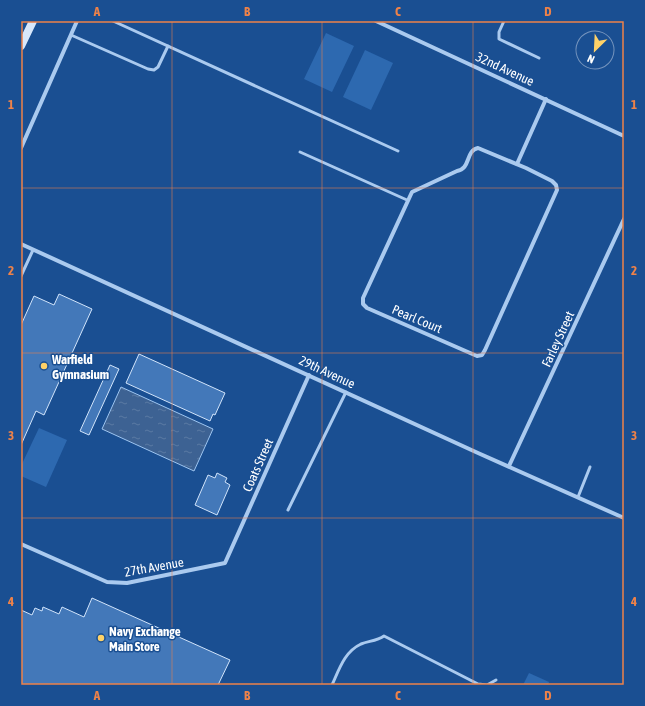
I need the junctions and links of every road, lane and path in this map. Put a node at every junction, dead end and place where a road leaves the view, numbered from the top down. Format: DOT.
graph roads {
  1 [pos="33,21"];
  2 [pos="77,21"];
  3 [pos="113,21"];
  4 [pos="376,21"];
  5 [pos="504,21"];
  6 [pos="71,34"];
  7 [pos="21,46"];
  8 [pos="168,46"];
  9 [pos="538,58"];
  10 [pos="546,99"];
  11 [pos="624,136"];
  12 [pos="21,148"];
  13 [pos="398,151"];
  14 [pos="300,152"];
  15 [pos="517,164"];
  16 [pos="407,200"];
  17 [pos="624,219"];
  18 [pos="21,244"];
  19 [pos="33,250"];
  20 [pos="21,276"];
  21 [pos="310,375"];
  22 [pos="346,392"];
  23 [pos="509,466"];
  24 [pos="590,467"];
  25 [pos="578,497"];
  26 [pos="288,510"];
  27 [pos="624,518"];
  28 [pos="21,544"];
  29 [pos="225,563"];
  30 [pos="496,680"];
  31 [pos="332,685"];
  1 -- 7 [label="main road"];
  2 -- 6 [label="street"];
  3 -- 8 [label="lane"];
  4 -- 10 [label="street, 32nd Avenue"];
  5 -- 9 [label="lane"];
  6 -- 8 [label="lane"];
  6 -- 12 [label="street"];
  8 -- 13 [label="lane"];
  10 -- 11 [label="street, 32nd Avenue"];
  10 -- 15 [label="street"];
  14 -- 16 [label="lane"];
  15 -- 16 [label="street, Pearl Court"];
  15 -- 16 [label="street, Pearl Court"];
  17 -- 23 [label="street, Farley Street"];
  18 -- 19 [label="street, 29th Avenue"];
  19 -- 20 [label="lane"];
  19 -- 21 [label="street, 29th Avenue"];
  21 -- 22 [label="street, 29th Avenue"];
  21 -- 29 [label="street, Coats Street"];
  22 -- 23 [label="street, 29th Avenue"];
  22 -- 26 [label="lane"];
  23 -- 25 [label="street, 29th Avenue"];
  24 -- 25 [label="lane"];
  25 -- 27 [label="street, 29th Avenue"];
  28 -- 29 [label="street, 27th Avenue"];
  30 -- 31 [label="lane"];
}
